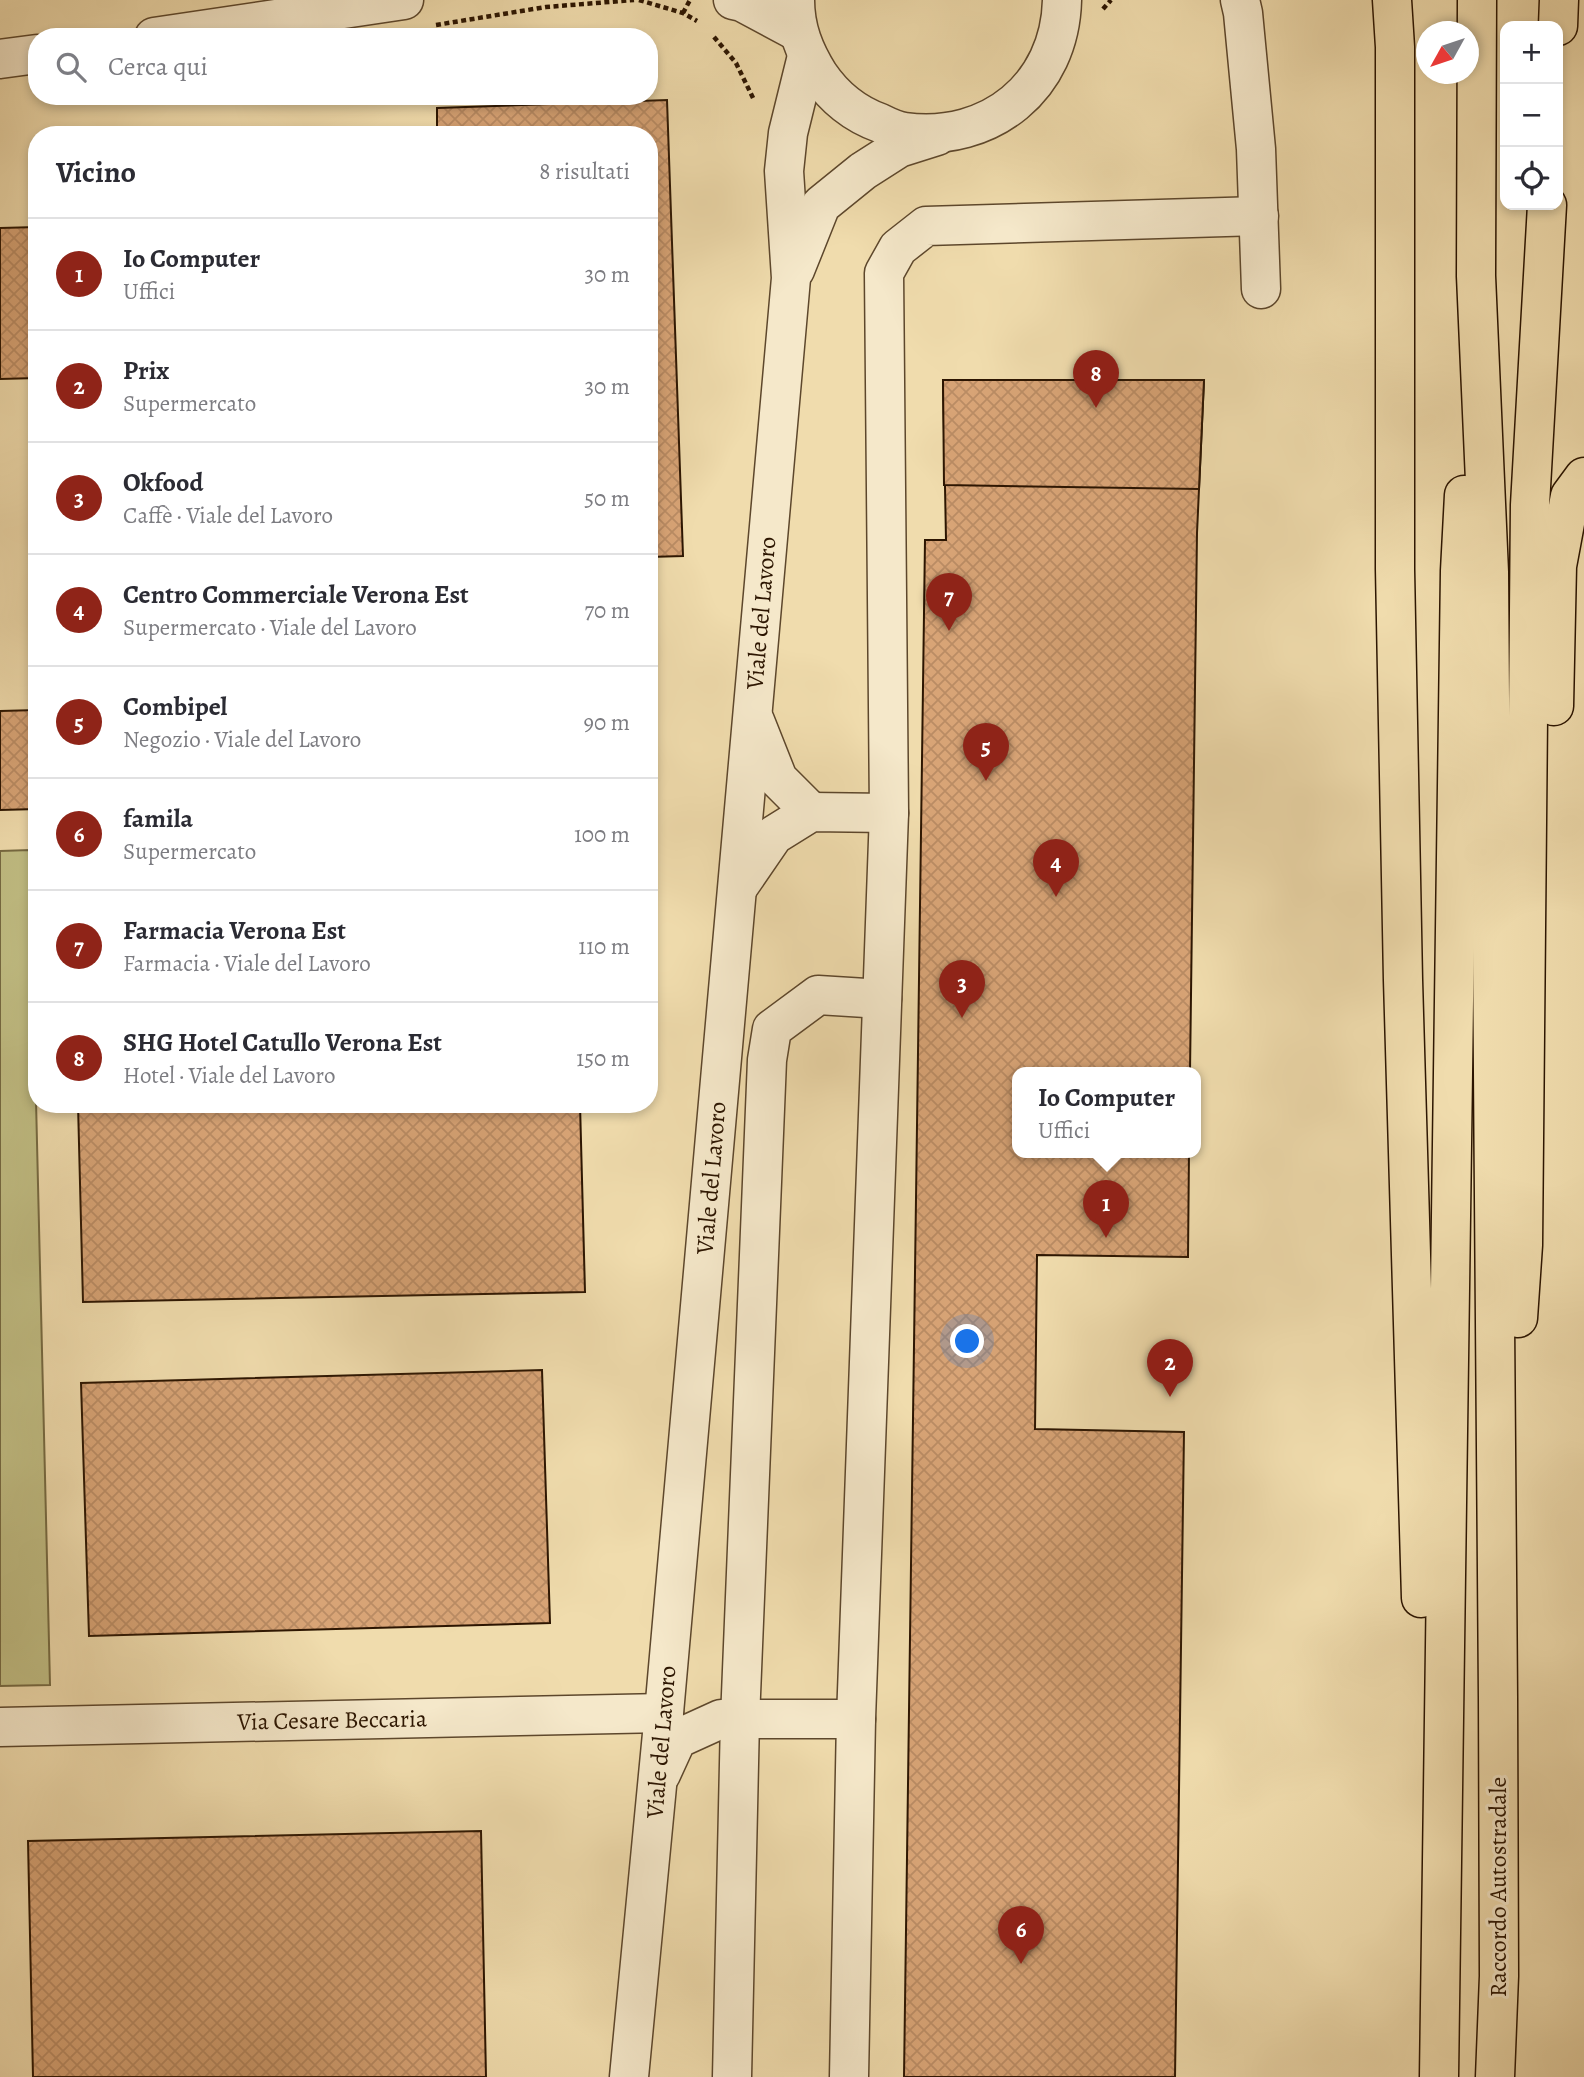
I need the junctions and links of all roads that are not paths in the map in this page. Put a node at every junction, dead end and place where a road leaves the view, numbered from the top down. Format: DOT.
graph roads {
  1 [pos="733,0"];
  2 [pos="1240,0"];
  3 [pos="1392,0"];
  4 [pos="1559,0"];
  5 [pos="1068,7"];
  6 [pos="1477,11"];
  7 [pos="416,13"];
  8 [pos="1558,21"];
  9 [pos="252,28"];
  10 [pos="800,29"];
  11 [pos="28,55"];
  12 [pos="0,60"];
  13 [pos="945,134"];
  14 [pos="1547,210"];
  15 [pos="1259,216"];
  16 [pos="1476,276"];
  17 [pos="791,278"];
  18 [pos="1261,289"];
  19 [pos="1584,477"];
  20 [pos="752,713"];
  21 [pos="811,812"];
  22 [pos="889,813"];
  23 [pos="737,890"];
  24 [pos="882,999"];
  25 [pos="670,1640"];
  26 [pos="1497,1697"];
  27 [pos="1443,1710"];
  28 [pos="664,1713"];
  29 [pos="731,1719"];
  30 [pos="856,1719"];
  31 [pos="0,1727"];
  32 [pos="657,1782"];
  33 [pos="629,2077"];
  34 [pos="732,2077"];
  35 [pos="849,2077"];
  36 [pos="1438,2077"];
  37 [pos="1495,2077"];
  1 -- 10 [label="street"];
  2 -- 15 [label="street"];
  3 -- 27 [label="highway"];
  4 -- 8 [label="highway"];
  5 -- 13 [label="street, Viale del Lavoro"];
  6 -- 16 [label="highway"];
  7 -- 9 [label="street"];
  10 -- 13 [label="street, Viale del Lavoro"];
  10 -- 17 [label="street, Viale del Lavoro"];
  11 -- 12 [label="street"];
  13 -- 17 [label="street, Viale del Lavoro"];
  14 -- 26 [label="highway"];
  15 -- 18 [label="street"];
  15 -- 22 [label="street"];
  16 -- 26 [label="highway"];
  16 -- 27 [label="highway"];
  17 -- 20 [label="street, Viale del Lavoro"];
  19 -- 26 [label="highway"];
  20 -- 21 [label="street"];
  20 -- 23 [label="street, Viale del Lavoro"];
  21 -- 22 [label="street"];
  21 -- 23 [label="street"];
  22 -- 24 [label="street"];
  23 -- 25 [label="street, Viale del Lavoro"];
  24 -- 29 [label="street"];
  24 -- 30 [label="street"];
  25 -- 28 [label="street, Viale del Lavoro"];
  25 -- 29 [label="street"];
  26 -- 37 [label="highway, Raccordo Autostradale"];
  27 -- 36 [label="highway"];
  28 -- 31 [label="street, Via Cesare Beccaria"];
  28 -- 32 [label="street, Viale del Lavoro"];
  29 -- 30 [label="street"];
  29 -- 32 [label="street"];
  29 -- 34 [label="street"];
  30 -- 35 [label="street"];
  32 -- 33 [label="street, Viale del Lavoro"];
}
